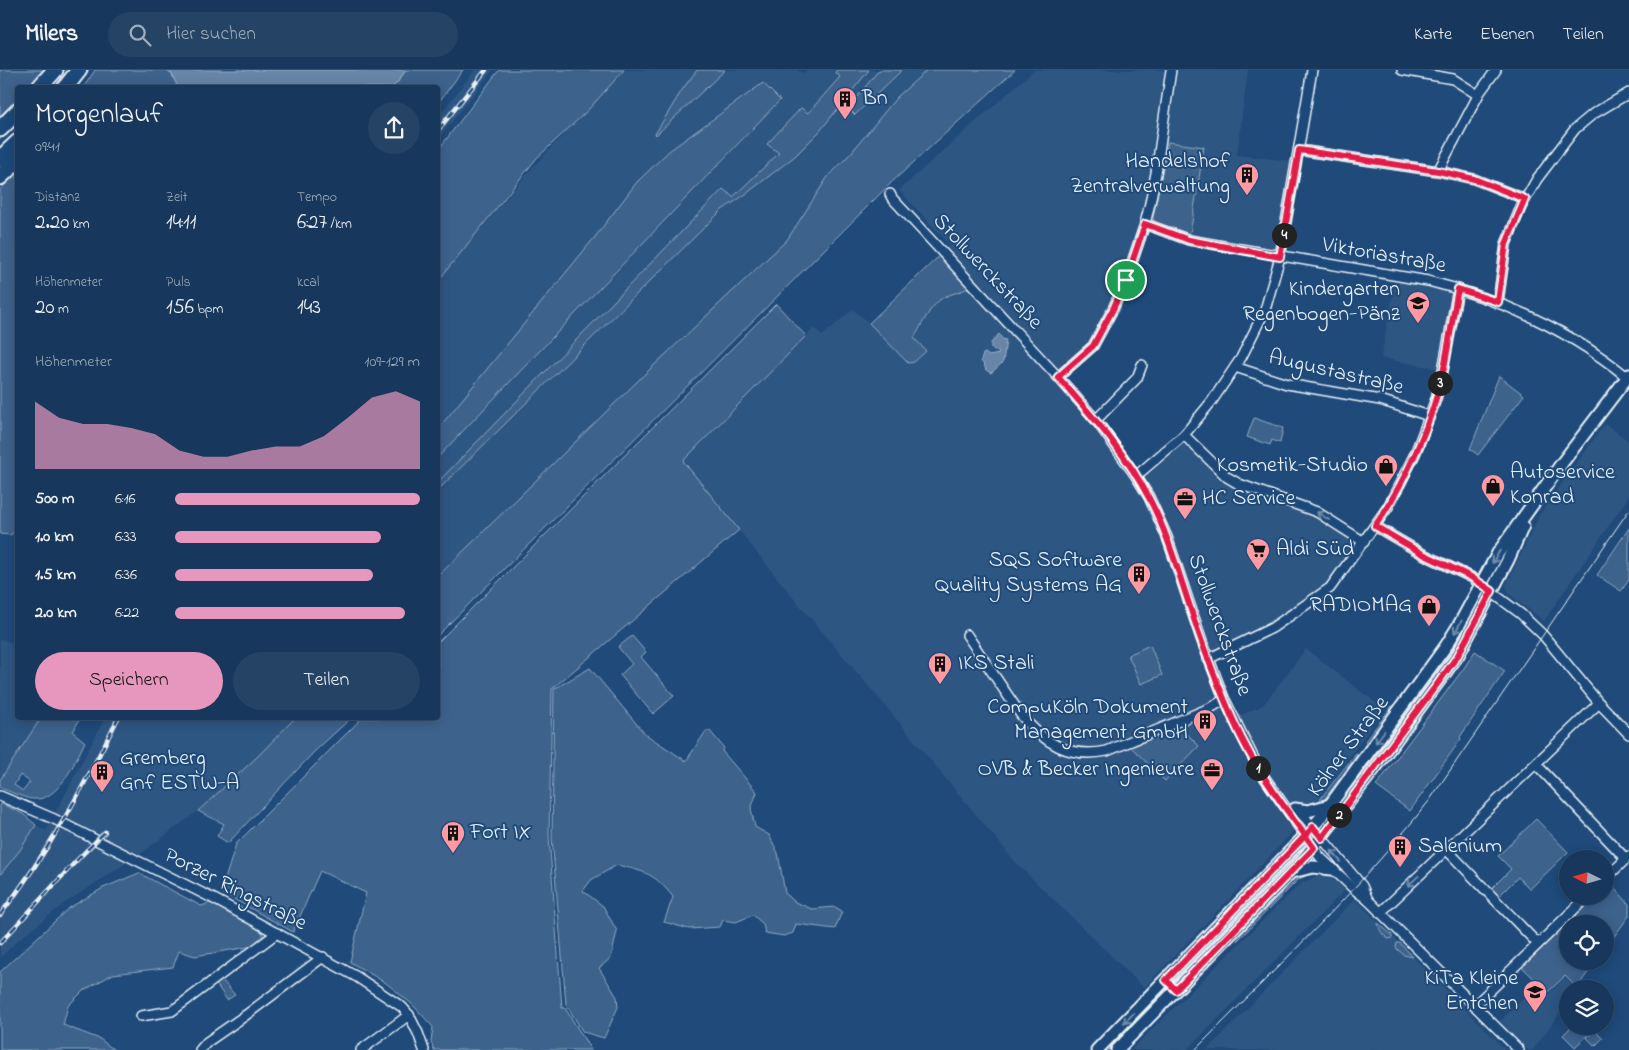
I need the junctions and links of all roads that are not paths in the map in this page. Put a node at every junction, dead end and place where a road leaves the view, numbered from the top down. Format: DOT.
graph roads {
  1 [pos="55,70"];
  2 [pos="61,70"];
  3 [pos="79,70"];
  4 [pos="1171,70"];
  5 [pos="1312,70"];
  6 [pos="1402,70"];
  7 [pos="1496,70"];
  8 [pos="42,85"];
  9 [pos="49,85"];
  10 [pos="67,85"];
  11 [pos="71,85"];
  12 [pos="1629,92"];
  13 [pos="1478,96"];
  14 [pos="15,114"];
  15 [pos="15,127"];
  16 [pos="0,129"];
  17 [pos="0,141"];
  18 [pos="15,145"];
  19 [pos="1299,150"];
  20 [pos="0,158"];
  21 [pos="15,163"];
  22 [pos="1438,171"];
  23 [pos="0,178"];
  24 [pos="890,194"];
  25 [pos="1525,199"];
  26 [pos="1145,224"];
  27 [pos="1280,257"];
  28 [pos="1458,289"];
  29 [pos="1498,302"];
  30 [pos="1142,365"];
  31 [pos="1235,367"];
  32 [pos="1628,376"];
  33 [pos="1058,377"];
  34 [pos="1429,416"];
  35 [pos="1096,420"];
  36 [pos="1184,435"];
  37 [pos="1136,476"];
  38 [pos="1533,504"];
  39 [pos="1375,526"];
  40 [pos="1364,542"];
  41 [pos="1481,584"];
  42 [pos="1492,591"];
  43 [pos="967,635"];
  44 [pos="1208,659"];
  45 [pos="1224,700"];
  46 [pos="1599,703"];
  47 [pos="1629,734"];
  48 [pos="1536,764"];
  49 [pos="0,796"];
  50 [pos="1278,797"];
  51 [pos="1331,805"];
  52 [pos="1295,809"];
  53 [pos="1309,831"];
  54 [pos="1322,838"];
  55 [pos="1314,848"];
  56 [pos="1446,849"];
  57 [pos="1628,857"];
  58 [pos="1332,869"];
  59 [pos="1614,870"];
  60 [pos="1291,872"];
  61 [pos="1368,900"];
  62 [pos="1579,905"];
  63 [pos="1380,913"];
  64 [pos="277,934"];
  65 [pos="1538,944"];
  66 [pos="323,957"];
  67 [pos="1166,980"];
  68 [pos="1176,990"];
  69 [pos="1474,1006"];
  70 [pos="408,1015"];
  71 [pos="141,1016"];
  72 [pos="200,1050"];
  73 [pos="361,1050"];
  74 [pos="424,1050"];
  75 [pos="1097,1050"];
  76 [pos="1117,1050"];
  77 [pos="1519,1050"];
  1 -- 8 [label="highway"];
  2 -- 9 [label="highway"];
  3 -- 10 [label="highway"];
  3 -- 11 [label="highway"];
  4 -- 26 [label="street"];
  5 -- 19 [label="street"];
  6 -- 13 [label="street"];
  7 -- 13 [label="street"];
  12 -- 25 [label="street"];
  13 -- 22 [label="street"];
  14 -- 16 [label="highway"];
  15 -- 17 [label="highway"];
  18 -- 20 [label="highway"];
  19 -- 22 [label="street"];
  19 -- 27 [label="street"];
  21 -- 23 [label="highway"];
  22 -- 25 [label="street"];
  24 -- 33 [label="street, Stollwerckstraße"];
  25 -- 29 [label="street"];
  26 -- 27 [label="street, Viktoriastraße"];
  26 -- 33 [label="street"];
  27 -- 28 [label="street, Viktoriastraße"];
  27 -- 31 [label="street"];
  28 -- 29 [label="street, Viktoriastraße"];
  28 -- 34 [label="street"];
  29 -- 32 [label="street, Viktoriastraße"];
  30 -- 35 [label="street"];
  31 -- 34 [label="street, Augustastraße"];
  31 -- 36 [label="street"];
  32 -- 38 [label="main road, Kölner Straße"];
  33 -- 35 [label="street, Stollwerckstraße"];
  34 -- 39 [label="street"];
  35 -- 37 [label="street, Stollwerckstraße"];
  36 -- 37 [label="street"];
  40 -- 36 [label="street, one-way"];
  37 -- 44 [label="street, Stollwerckstraße"];
  38 -- 41 [label="main road, Kölner Straße, one-way"];
  38 -- 42 [label="main road, Kölner Straße"];
  39 -- 40 [label="street"];
  39 -- 41 [label="street"];
  40 -- 44 [label="street"];
  41 -- 42 [label="street"];
  41 -- 51 [label="main road, Kölner Straße, one-way"];
  42 -- 46 [label="street"];
  42 -- 54 [label="main road, Kölner Straße"];
  43 -- 45 [label="street"];
  44 -- 45 [label="street, Stollwerckstraße"];
  45 -- 50 [label="street, Stollwerckstraße"];
  46 -- 47 [label="street"];
  46 -- 48 [label="street"];
  48 -- 56 [label="street"];
  48 -- 57 [label="street"];
  49 -- 64 [label="street, Porzer Ringstraße"];
  50 -- 52 [label="street, Stollwerckstraße"];
  50 -- 53 [label="street, Stollwerckstraße"];
  51 -- 52 [label="main road"];
  51 -- 53 [label="main road, Kölner Straße"];
  52 -- 53 [label="street, Stollwerckstraße"];
  53 -- 54 [label="street, Stollwerckstraße"];
  53 -- 55 [label="street, Stollwerckstraße"];
  53 -- 67 [label="main road, Kölner Straße"];
  54 -- 55 [label="main road, Kölner Straße"];
  61 -- 54 [label="street, Stollwerckstraße, one-way"];
  55 -- 58 [label="street, Stollwerckstraße"];
  55 -- 60 [label="main road, Kölner Straße"];
  56 -- 63 [label="street, one-way"];
  56 -- 65 [label="street"];
  57 -- 59 [label="street"];
  58 -- 60 [label="main road"];
  58 -- 61 [label="street, Stollwerckstraße"];
  60 -- 68 [label="main road, Kölner Straße"];
  61 -- 63 [label="street"];
  62 -- 65 [label="street"];
  63 -- 69 [label="street"];
  64 -- 66 [label="street, Porzer Ringstraße"];
  64 -- 71 [label="street"];
  65 -- 69 [label="street"];
  66 -- 70 [label="street, Porzer Ringstraße"];
  66 -- 72 [label="street"];
  67 -- 68 [label="main road"];
  67 -- 75 [label="main road, Kölner Straße, one-way"];
  68 -- 76 [label="main road, Kölner Straße"];
  69 -- 77 [label="street"];
  70 -- 73 [label="street"];
  70 -- 74 [label="street, Porzer Ringstraße"];
}
